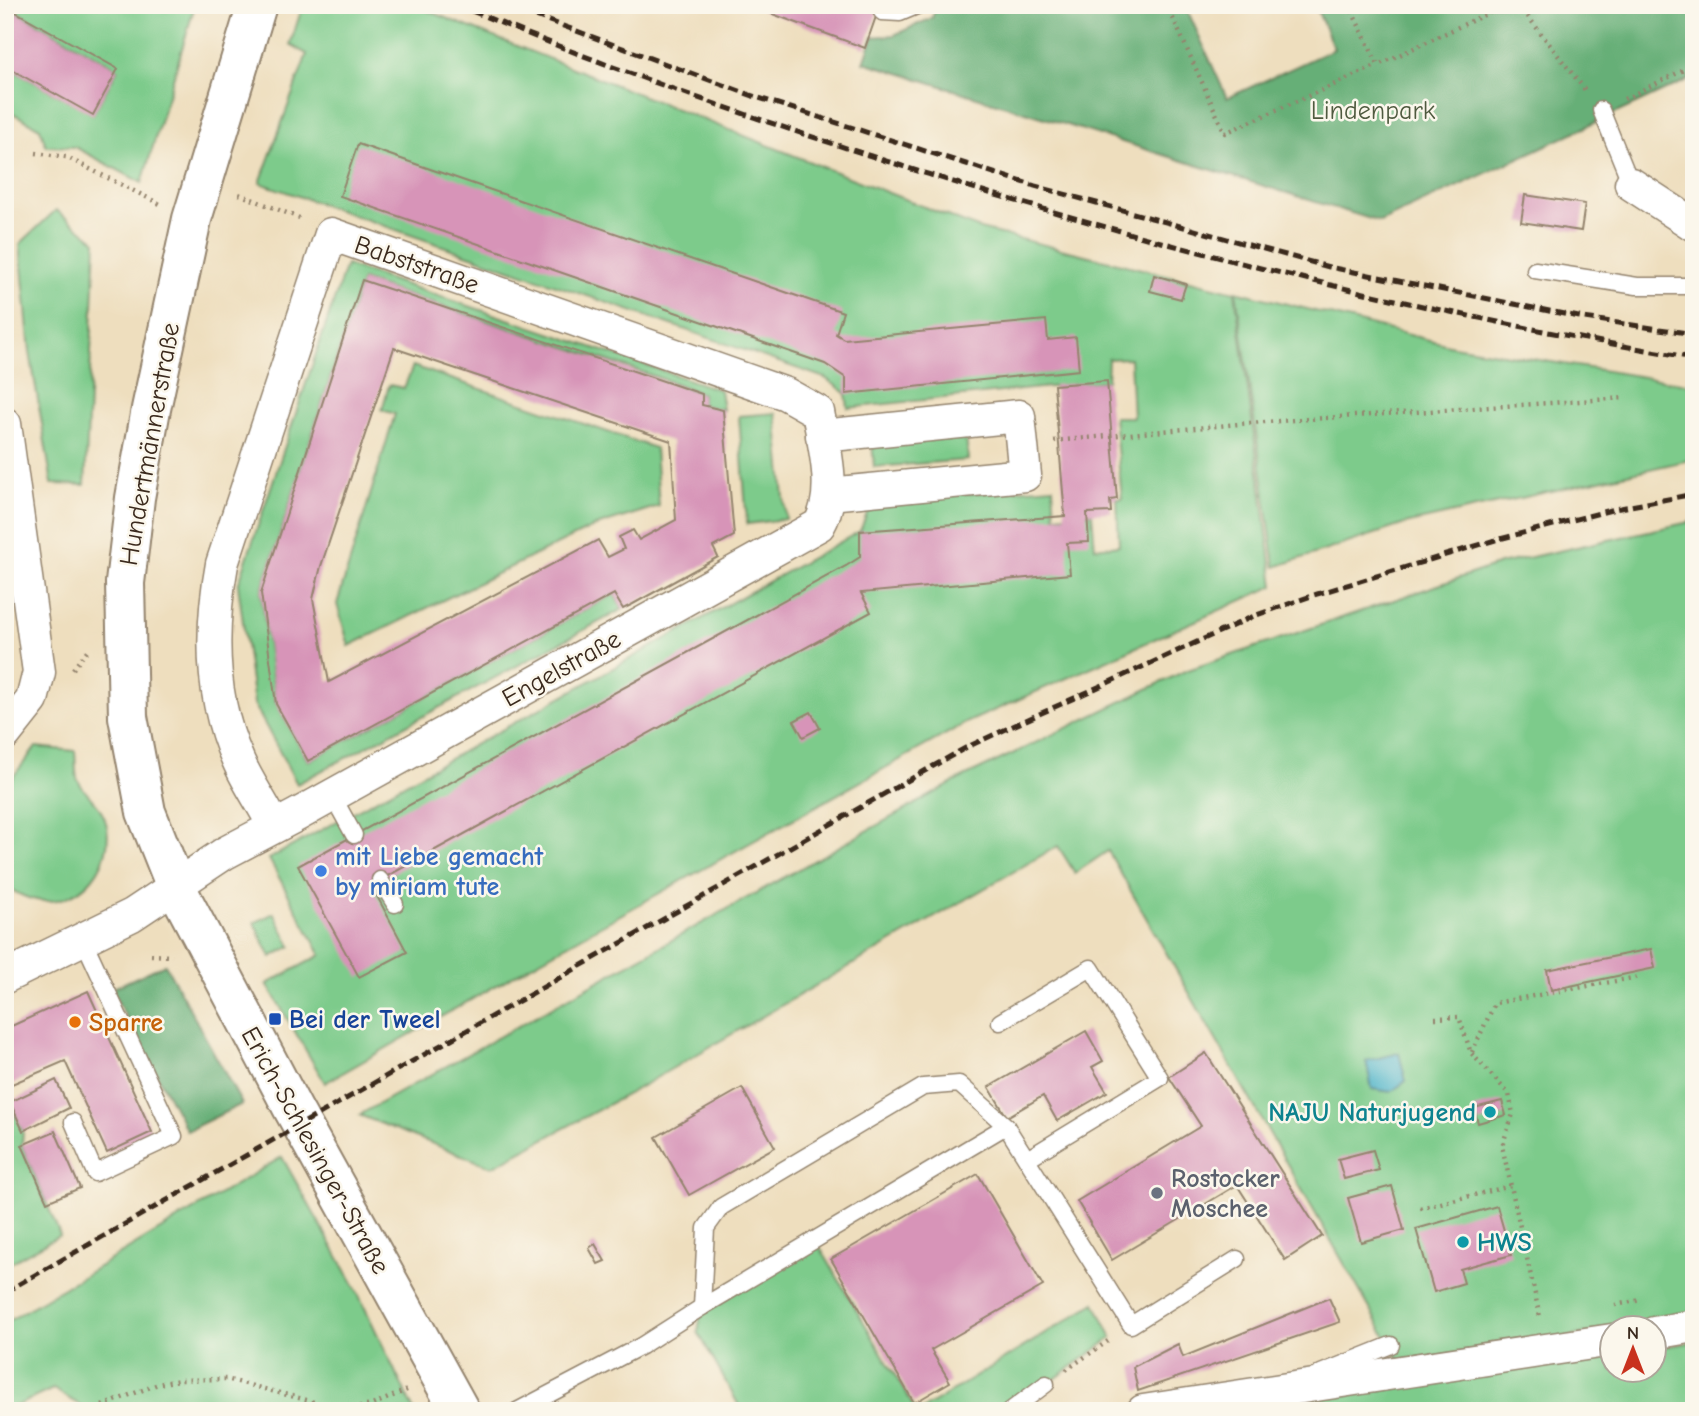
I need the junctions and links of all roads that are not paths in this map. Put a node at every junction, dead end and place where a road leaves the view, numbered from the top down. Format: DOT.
graph roads {
  1 [pos="919,5"];
  2 [pos="882,12"];
  3 [pos="254,13"];
  4 [pos="1601,110"];
  5 [pos="1631,184"];
  6 [pos="1694,225"];
  7 [pos="1535,270"];
  8 [pos="1694,286"];
  9 [pos="5,424"];
  10 [pos="822,436"];
  11 [pos="829,494"];
  12 [pos="5,734"];
  13 [pos="332,795"];
  14 [pos="274,826"];
  15 [pos="354,835"];
  16 [pos="380,880"];
  17 [pos="176,887"];
  18 [pos="395,904"];
  19 [pos="83,939"];
  20 [pos="10,966"];
  21 [pos="1000,1022"];
  22 [pos="73,1122"];
  23 [pos="1006,1126"];
  24 [pos="1027,1159"];
  25 [pos="1237,1259"];
  26 [pos="702,1307"];
  27 [pos="1694,1326"];
  28 [pos="1668,1331"];
  29 [pos="1598,1341"];
  30 [pos="1391,1345"];
  31 [pos="1046,1384"];
  32 [pos="1277,1390"];
  33 [pos="460,1411"];
  34 [pos="517,1411"];
  35 [pos="1010,1411"];
  36 [pos="1143,1411"];
  1 -- 2 [label="lane"];
  3 -- 17 [label="street, Hundertmännerstraße"];
  4 -- 5 [label="lane"];
  5 -- 6 [label="street"];
  7 -- 8 [label="lane"];
  9 -- 12 [label="street"];
  10 -- 11 [label="street, Babststraße"];
  10 -- 11 [label="street"];
  10 -- 14 [label="street, Babststraße"];
  11 -- 13 [label="street, Engelstraße"];
  13 -- 14 [label="street, Engelstraße"];
  13 -- 15 [label="lane"];
  14 -- 17 [label="street"];
  16 -- 18 [label="lane"];
  17 -- 19 [label="street"];
  17 -- 33 [label="street, Erich-Schlesinger-Straße"];
  19 -- 20 [label="street"];
  19 -- 22 [label="lane"];
  21 -- 24 [label="lane"];
  23 -- 24 [label="lane"];
  23 -- 26 [label="lane"];
  23 -- 26 [label="lane"];
  24 -- 25 [label="lane"];
  26 -- 34 [label="lane"];
  27 -- 28 [label="street"];
  29 -- 32 [label="street"];
  30 -- 32 [label="lane"];
  31 -- 35 [label="lane"];
  32 -- 36 [label="street"];
}
